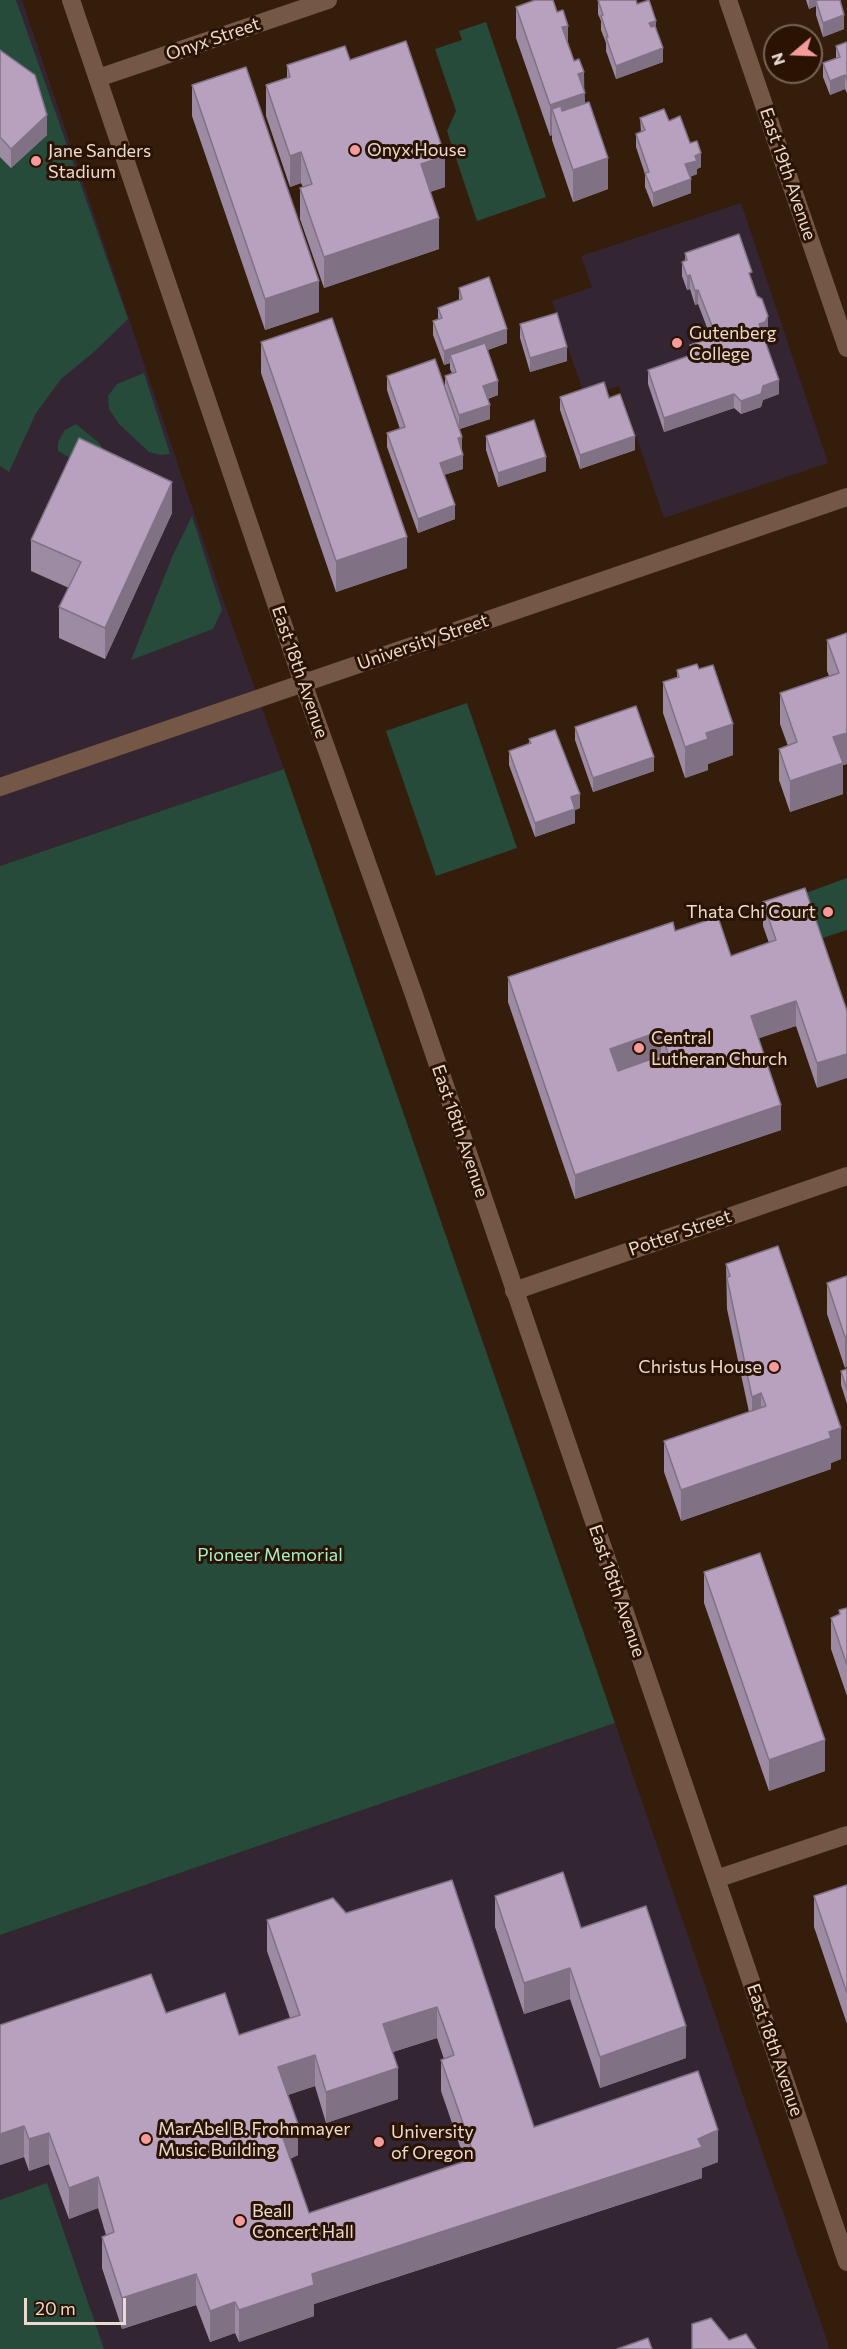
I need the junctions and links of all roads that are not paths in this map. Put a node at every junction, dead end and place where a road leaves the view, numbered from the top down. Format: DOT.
graph roads {
  1 [pos="71,0"];
  2 [pos="328,0"];
  3 [pos="728,0"];
  4 [pos="98,78"];
  5 [pos="847,348"];
  6 [pos="847,497"];
  7 [pos="303,683"];
  8 [pos="0,787"];
  9 [pos="847,1176"];
  10 [pos="514,1291"];
  11 [pos="847,1835"];
  12 [pos="716,1879"];
  13 [pos="847,2262"];
  1 -- 4 [label="street, East 18th Avenue"];
  2 -- 4 [label="street, Onyx Street"];
  3 -- 5 [label="street, East 19th Avenue"];
  4 -- 7 [label="street, East 18th Avenue"];
  6 -- 7 [label="street, University Street"];
  7 -- 8 [label="street, University Street"];
  7 -- 10 [label="street, East 18th Avenue"];
  9 -- 10 [label="street, Potter Street"];
  10 -- 12 [label="street, East 18th Avenue"];
  11 -- 12 [label="street"];
  12 -- 13 [label="street, East 18th Avenue"];
}
